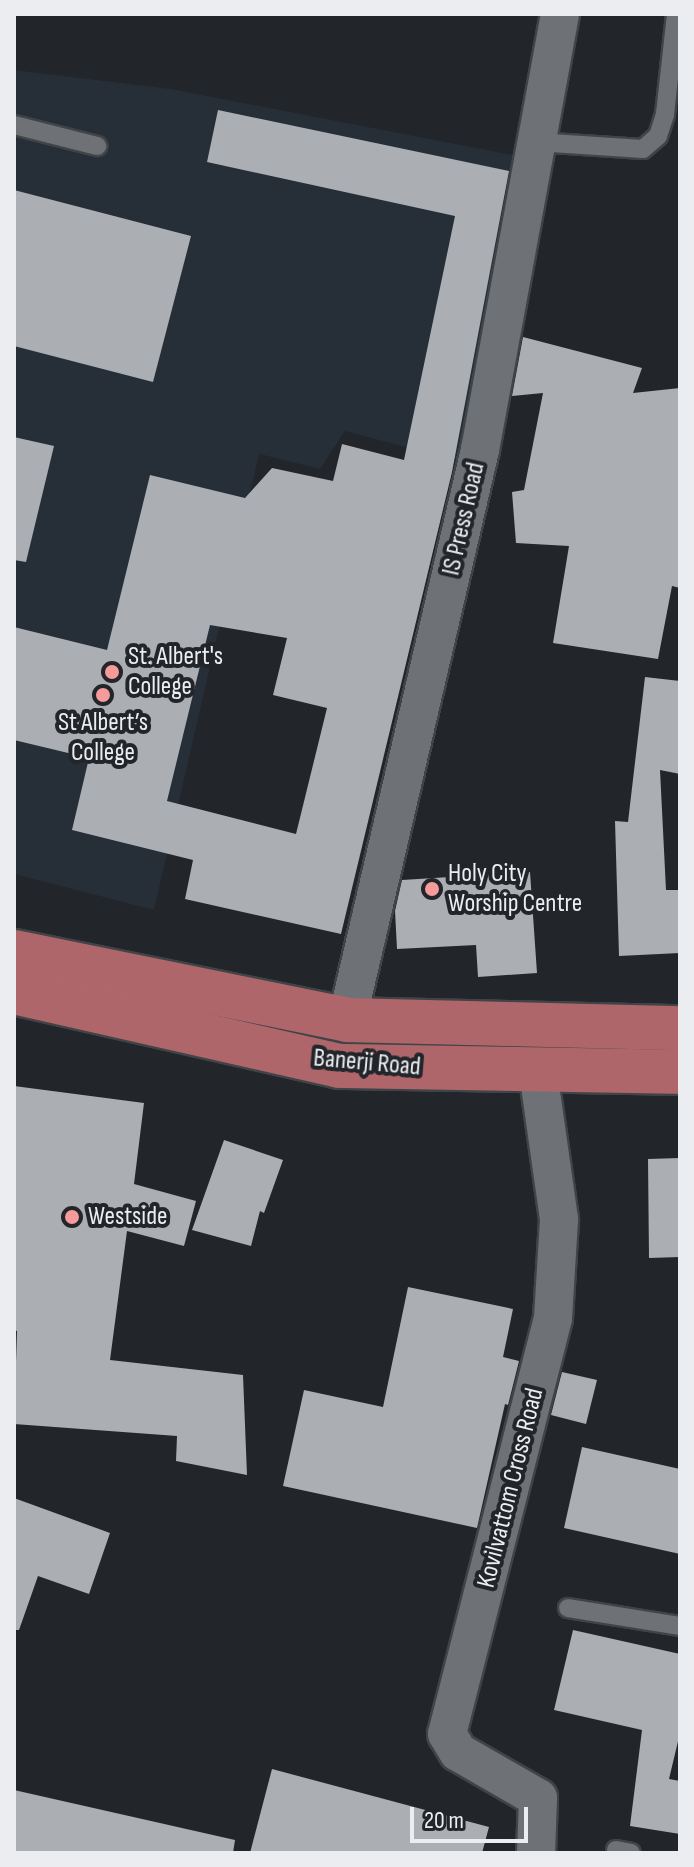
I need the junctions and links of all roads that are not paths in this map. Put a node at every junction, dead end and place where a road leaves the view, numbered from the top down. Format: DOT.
graph roads {
  1 [pos="560,14"];
  2 [pos="676,14"];
  3 [pos="14,125"];
  4 [pos="536,142"];
  5 [pos="97,146"];
  6 [pos="14,952"];
  7 [pos="14,992"];
  8 [pos="347,1020"];
  9 [pos="680,1028"];
  10 [pos="538,1071"];
  11 [pos="680,1072"];
  12 [pos="568,1608"];
  13 [pos="680,1626"];
  14 [pos="536,1853"];
  1 -- 4 [label="street, IS Press Road"];
  2 -- 4 [label="lane"];
  3 -- 5 [label="lane"];
  4 -- 8 [label="street, IS Press Road"];
  6 -- 8 [label="main road, Banerji Road"];
  7 -- 10 [label="main road, Banerji Road"];
  8 -- 9 [label="main road, Banerji Road"];
  10 -- 11 [label="main road, Banerji Road"];
  10 -- 14 [label="street, Kovilvattom Cross Road"];
  12 -- 13 [label="lane"];
}
